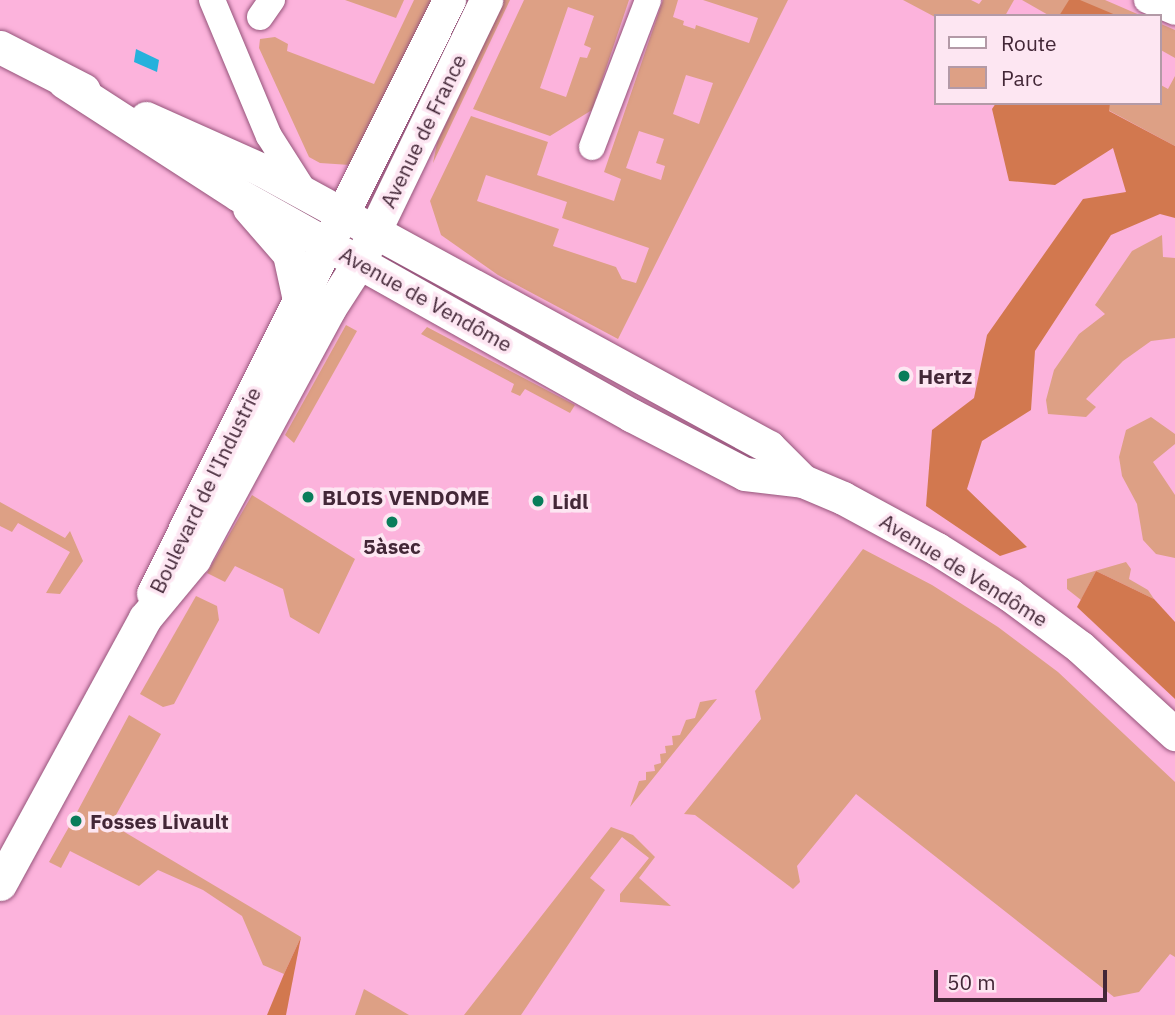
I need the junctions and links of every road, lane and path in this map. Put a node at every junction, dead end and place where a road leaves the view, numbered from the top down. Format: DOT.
graph roads {
  1 [pos="212,0"];
  2 [pos="450,0"];
  3 [pos="486,0"];
  4 [pos="648,0"];
  5 [pos="1147,0"];
  6 [pos="1175,12"];
  7 [pos="0,47"];
  8 [pos="64,82"];
  9 [pos="269,136"];
  10 [pos="592,147"];
  11 [pos="260,169"];
  12 [pos="239,195"];
  13 [pos="307,195"];
  14 [pos="334,229"];
  15 [pos="367,247"];
  16 [pos="299,300"];
  17 [pos="145,618"];
  18 [pos="1175,734"];
  19 [pos="0,884"];
  1 -- 9 [label="street"];
  2 -- 14 [label="main road, Avenue de France"];
  3 -- 15 [label="main road, Avenue de France"];
  4 -- 10 [label="street"];
  5 -- 6 [label="street"];
  7 -- 8 [label="main road, Avenue de Vendôme"];
  8 -- 11 [label="main road, Avenue de Vendôme"];
  8 -- 12 [label="main road, Avenue de Vendôme"];
  9 -- 11 [label="street"];
  9 -- 13 [label="street"];
  11 -- 13 [label="main road, Avenue de Vendôme"];
  12 -- 14 [label="main road, Avenue de Vendôme"];
  12 -- 16 [label="main road"];
  13 -- 14 [label="main road, Avenue de Vendôme"];
  14 -- 15 [label="main road, Avenue de Vendôme"];
  14 -- 16 [label="main road, Boulevard de l'Industrie"];
  15 -- 17 [label="main road, Boulevard de l'Industrie"];
  15 -- 18 [label="main road, Avenue de Vendôme"];
  16 -- 17 [label="main road, Boulevard de l'Industrie"];
  17 -- 19 [label="main road"];
}
